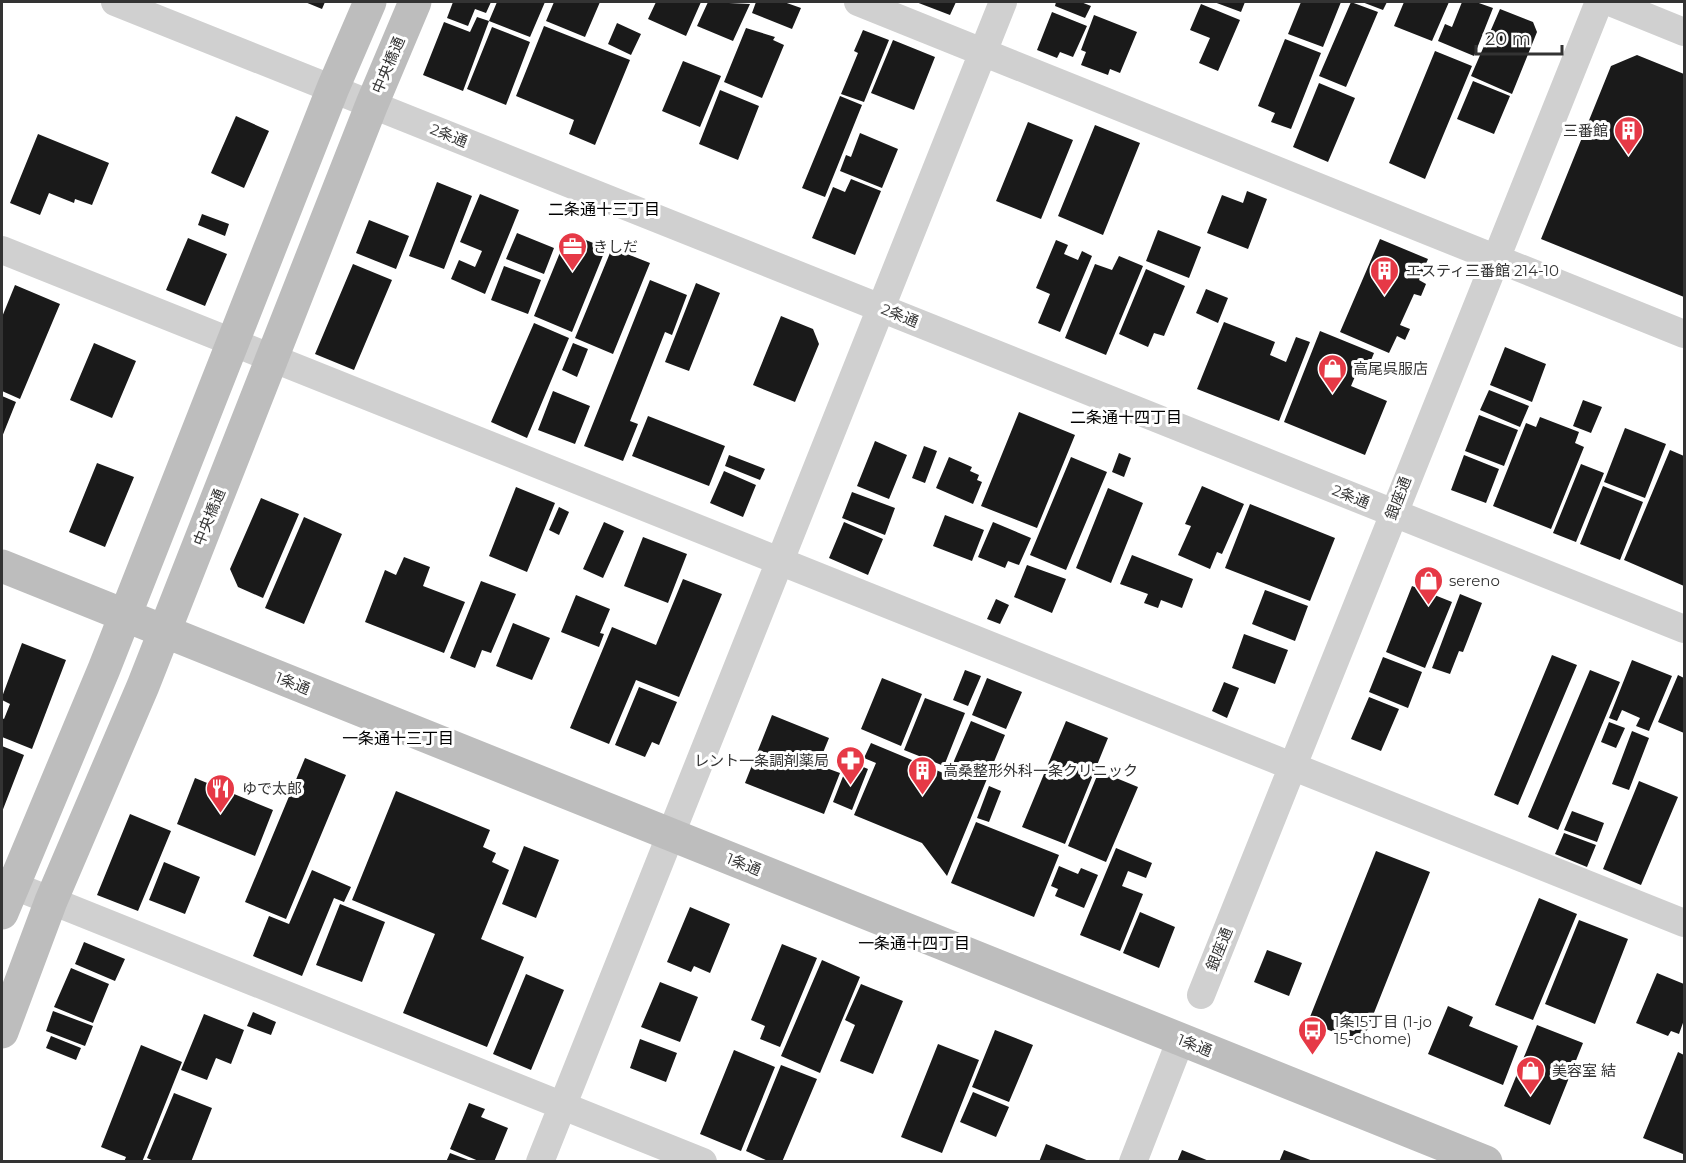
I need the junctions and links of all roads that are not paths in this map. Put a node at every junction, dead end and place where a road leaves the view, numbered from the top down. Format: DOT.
graph roads {
  1 [pos="115,2"];
  2 [pos="370,2"];
  3 [pos="415,2"];
  4 [pos="858,2"];
  5 [pos="1003,2"];
  6 [pos="1599,2"];
  7 [pos="1610,2"];
  8 [pos="1684,32"];
  9 [pos="983,52"];
  10 [pos="333,88"];
  11 [pos="372,104"];
  12 [pos="2,250"];
  13 [pos="1495,259"];
  14 [pos="881,308"];
  15 [pos="1684,334"];
  16 [pos="234,343"];
  17 [pos="273,358"];
  18 [pos="1392,512"];
  19 [pos="782,562"];
  20 [pos="2,566"];
  21 [pos="125,615"];
  22 [pos="1684,629"];
  23 [pos="164,631"];
  24 [pos="1293,766"];
  25 [pos="671,834"];
  26 [pos="5,893"];
  27 [pos="51,902"];
  28 [pos="1684,923"];
  29 [pos="1201,995"];
  30 [pos="2,1032"];
  31 [pos="1181,1039"];
  32 [pos="563,1105"];
  33 [pos="540,1161"];
  34 [pos="702,1161"];
  35 [pos="1133,1161"];
  36 [pos="1486,1161"];
  1 -- 10 [label="street, 2条通"];
  2 -- 10 [label="street"];
  3 -- 11 [label="street, 中央橋通"];
  4 -- 9 [label="street"];
  5 -- 9 [label="street"];
  6 -- 13 [label="street, 銀座通"];
  7 -- 8 [label="street"];
  9 -- 13 [label="street"];
  9 -- 14 [label="street"];
  10 -- 11 [label="street, 2条通"];
  10 -- 16 [label="street"];
  11 -- 14 [label="street, 2条通"];
  11 -- 17 [label="street, 中央橋通"];
  12 -- 16 [label="street"];
  13 -- 15 [label="street"];
  13 -- 18 [label="street, 銀座通"];
  14 -- 18 [label="street, 2条通"];
  14 -- 19 [label="street"];
  16 -- 17 [label="street"];
  16 -- 21 [label="street"];
  17 -- 19 [label="street"];
  17 -- 23 [label="street, 中央橋通"];
  18 -- 22 [label="street, 2条通"];
  18 -- 24 [label="street, 銀座通"];
  19 -- 24 [label="street"];
  19 -- 25 [label="street"];
  20 -- 21 [label="street, 1条通"];
  21 -- 23 [label="street, 1条通"];
  21 -- 26 [label="street"];
  23 -- 25 [label="street, 1条通"];
  23 -- 27 [label="street, 中央橋通"];
  24 -- 28 [label="street"];
  24 -- 29 [label="street, 銀座通"];
  25 -- 31 [label="street, 1条通"];
  25 -- 32 [label="street"];
  26 -- 27 [label="street"];
  27 -- 30 [label="street, 中央橋通"];
  27 -- 32 [label="street"];
  31 -- 35 [label="street"];
  31 -- 36 [label="street, 1条通"];
  32 -- 33 [label="street"];
  32 -- 34 [label="street"];
}
